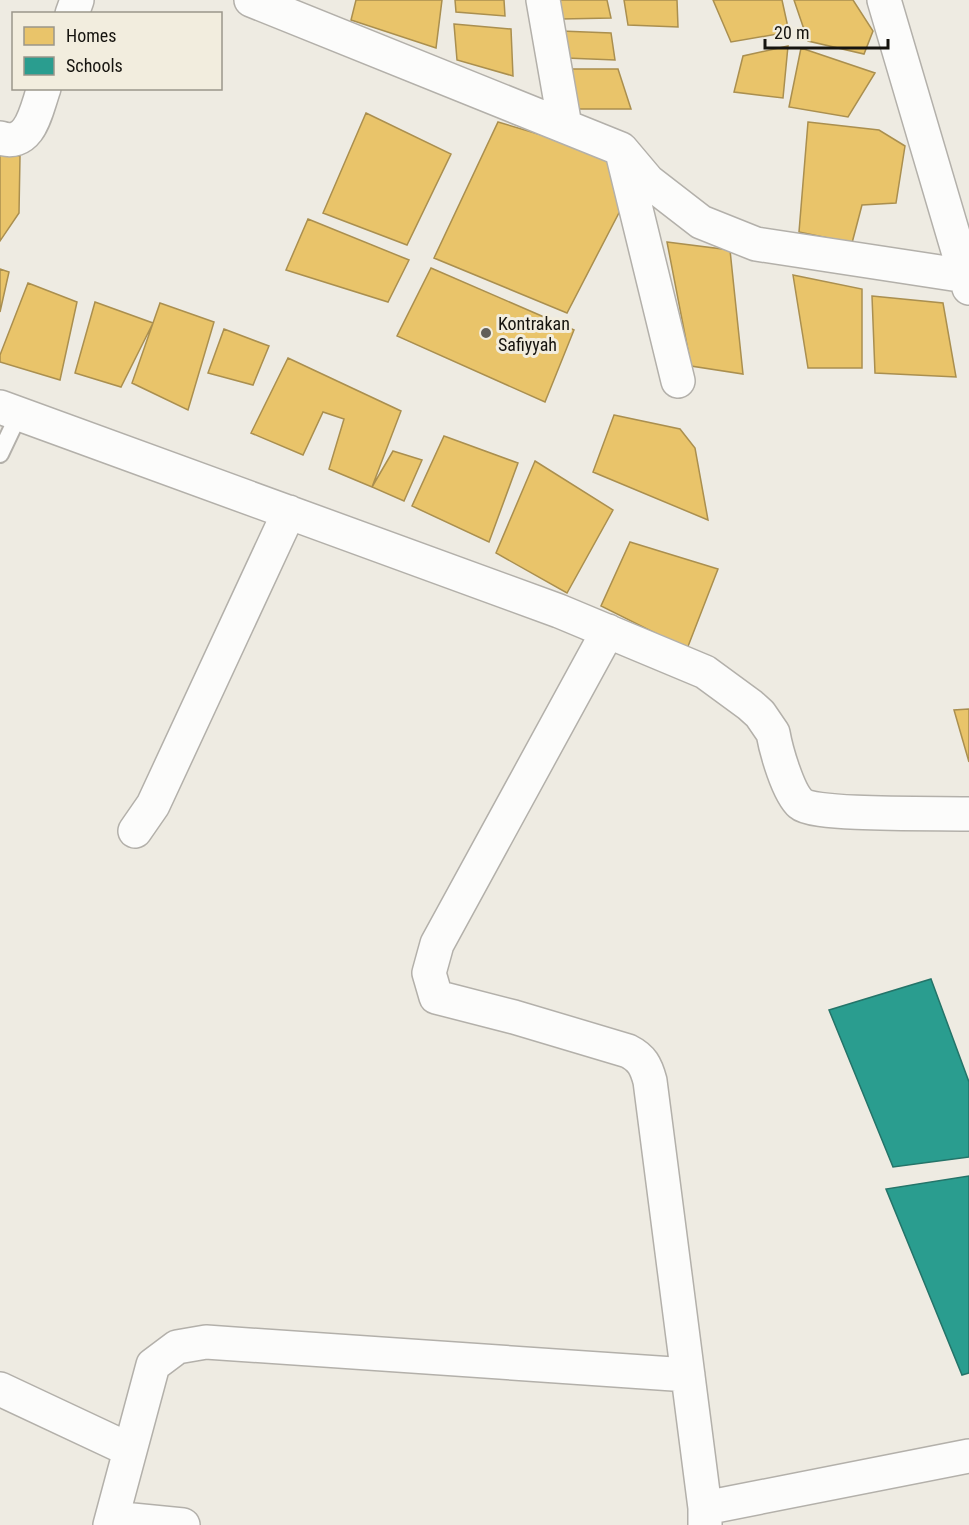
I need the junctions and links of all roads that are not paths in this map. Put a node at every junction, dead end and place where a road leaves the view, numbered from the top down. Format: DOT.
graph roads {
  1 [pos="251,0"];
  2 [pos="543,0"];
  3 [pos="884,0"];
  4 [pos="43,90"];
  5 [pos="565,126"];
  6 [pos="0,138"];
  7 [pos="621,149"];
  8 [pos="968,282"];
  9 [pos="678,381"];
  10 [pos="9,410"];
  11 [pos="0,454"];
  12 [pos="289,512"];
  13 [pos="608,631"];
  14 [pos="969,814"];
  15 [pos="135,831"];
  16 [pos="688,1375"];
  17 [pos="0,1389"];
  18 [pos="130,1450"];
  19 [pos="969,1456"];
  20 [pos="705,1516"];
  21 [pos="111,1522"];
  22 [pos="183,1525"];
  1 -- 5 [label="street"];
  2 -- 5 [label="street"];
  3 -- 8 [label="street"];
  4 -- 6 [label="street"];
  5 -- 7 [label="street"];
  7 -- 8 [label="street"];
  7 -- 9 [label="street"];
  10 -- 11 [label="lane"];
  10 -- 12 [label="street"];
  12 -- 13 [label="street"];
  12 -- 15 [label="street"];
  13 -- 14 [label="street"];
  13 -- 16 [label="street"];
  16 -- 18 [label="street"];
  16 -- 20 [label="street"];
  17 -- 18 [label="street"];
  18 -- 21 [label="street"];
  19 -- 20 [label="street"];
  21 -- 22 [label="street"];
}
